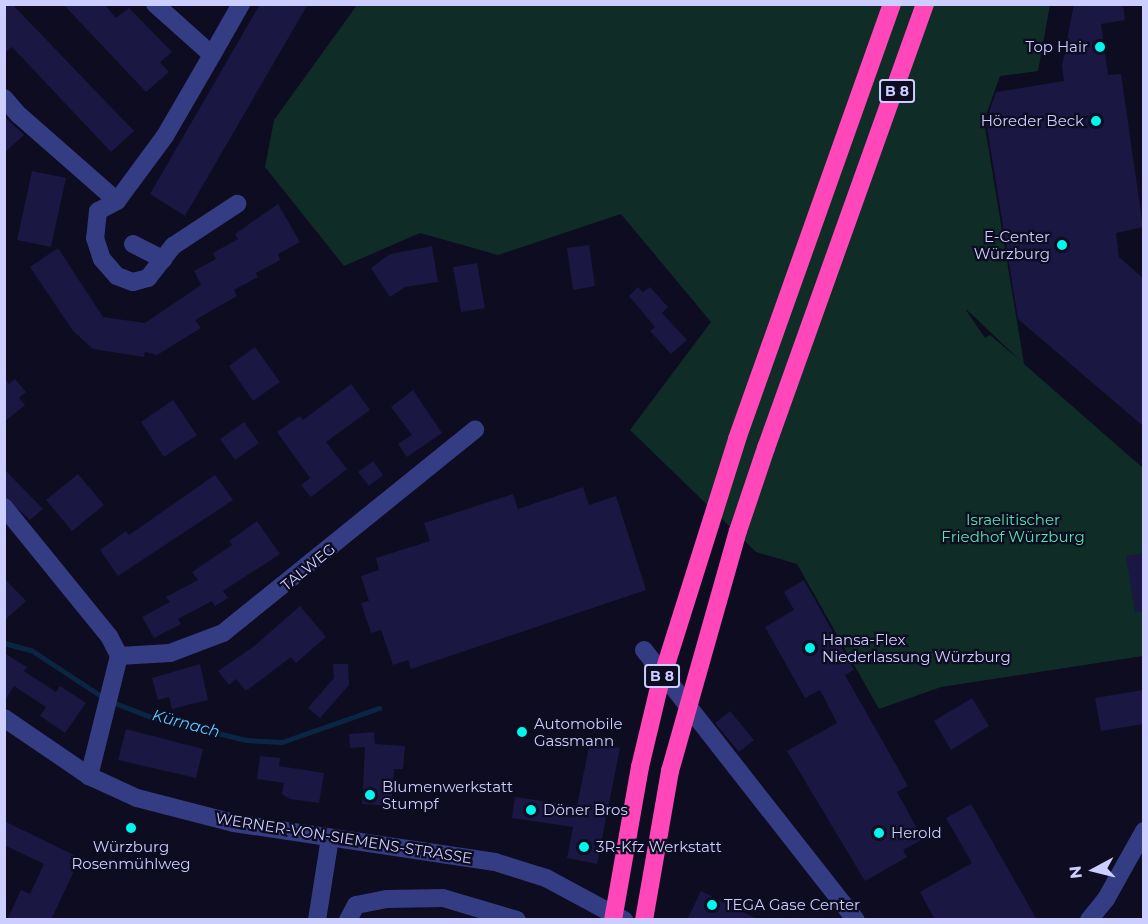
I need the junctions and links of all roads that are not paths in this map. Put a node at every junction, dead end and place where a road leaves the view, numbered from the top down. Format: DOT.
graph roads {
  1 [pos="155,4"];
  2 [pos="241,4"];
  3 [pos="892,4"];
  4 [pos="925,4"];
  5 [pos="212,55"];
  6 [pos="4,98"];
  7 [pos="117,201"];
  8 [pos="237,204"];
  9 [pos="133,244"];
  10 [pos="163,259"];
  11 [pos="475,430"];
  12 [pos="4,507"];
  13 [pos="644,650"];
  14 [pos="119,656"];
  15 [pos="4,718"];
  16 [pos="89,776"];
  17 [pos="1143,831"];
  18 [pos="330,838"];
  19 [pos="317,920"];
  20 [pos="348,920"];
  21 [pos="517,920"];
  22 [pos="613,920"];
  23 [pos="624,920"];
  24 [pos="645,920"];
  25 [pos="856,920"];
  26 [pos="1089,920"];
  1 -- 5 [label="street"];
  2 -- 5 [label="street"];
  3 -- 22 [label="highway, B 8, bridge"];
  4 -- 24 [label="highway, B 8, bridge"];
  5 -- 7 [label="street"];
  6 -- 7 [label="street"];
  7 -- 10 [label="street"];
  8 -- 10 [label="street"];
  9 -- 10 [label="street"];
  11 -- 14 [label="street, TALWEG"];
  12 -- 14 [label="street"];
  13 -- 25 [label="street"];
  14 -- 16 [label="street"];
  15 -- 16 [label="street, WERNER-VON-SIEMENS-STRASSE"];
  16 -- 18 [label="street, WERNER-VON-SIEMENS-STRASSE"];
  17 -- 26 [label="street"];
  18 -- 19 [label="street"];
  18 -- 23 [label="street, WERNER-VON-SIEMENS-STRASSE"];
  20 -- 21 [label="street"];
}
